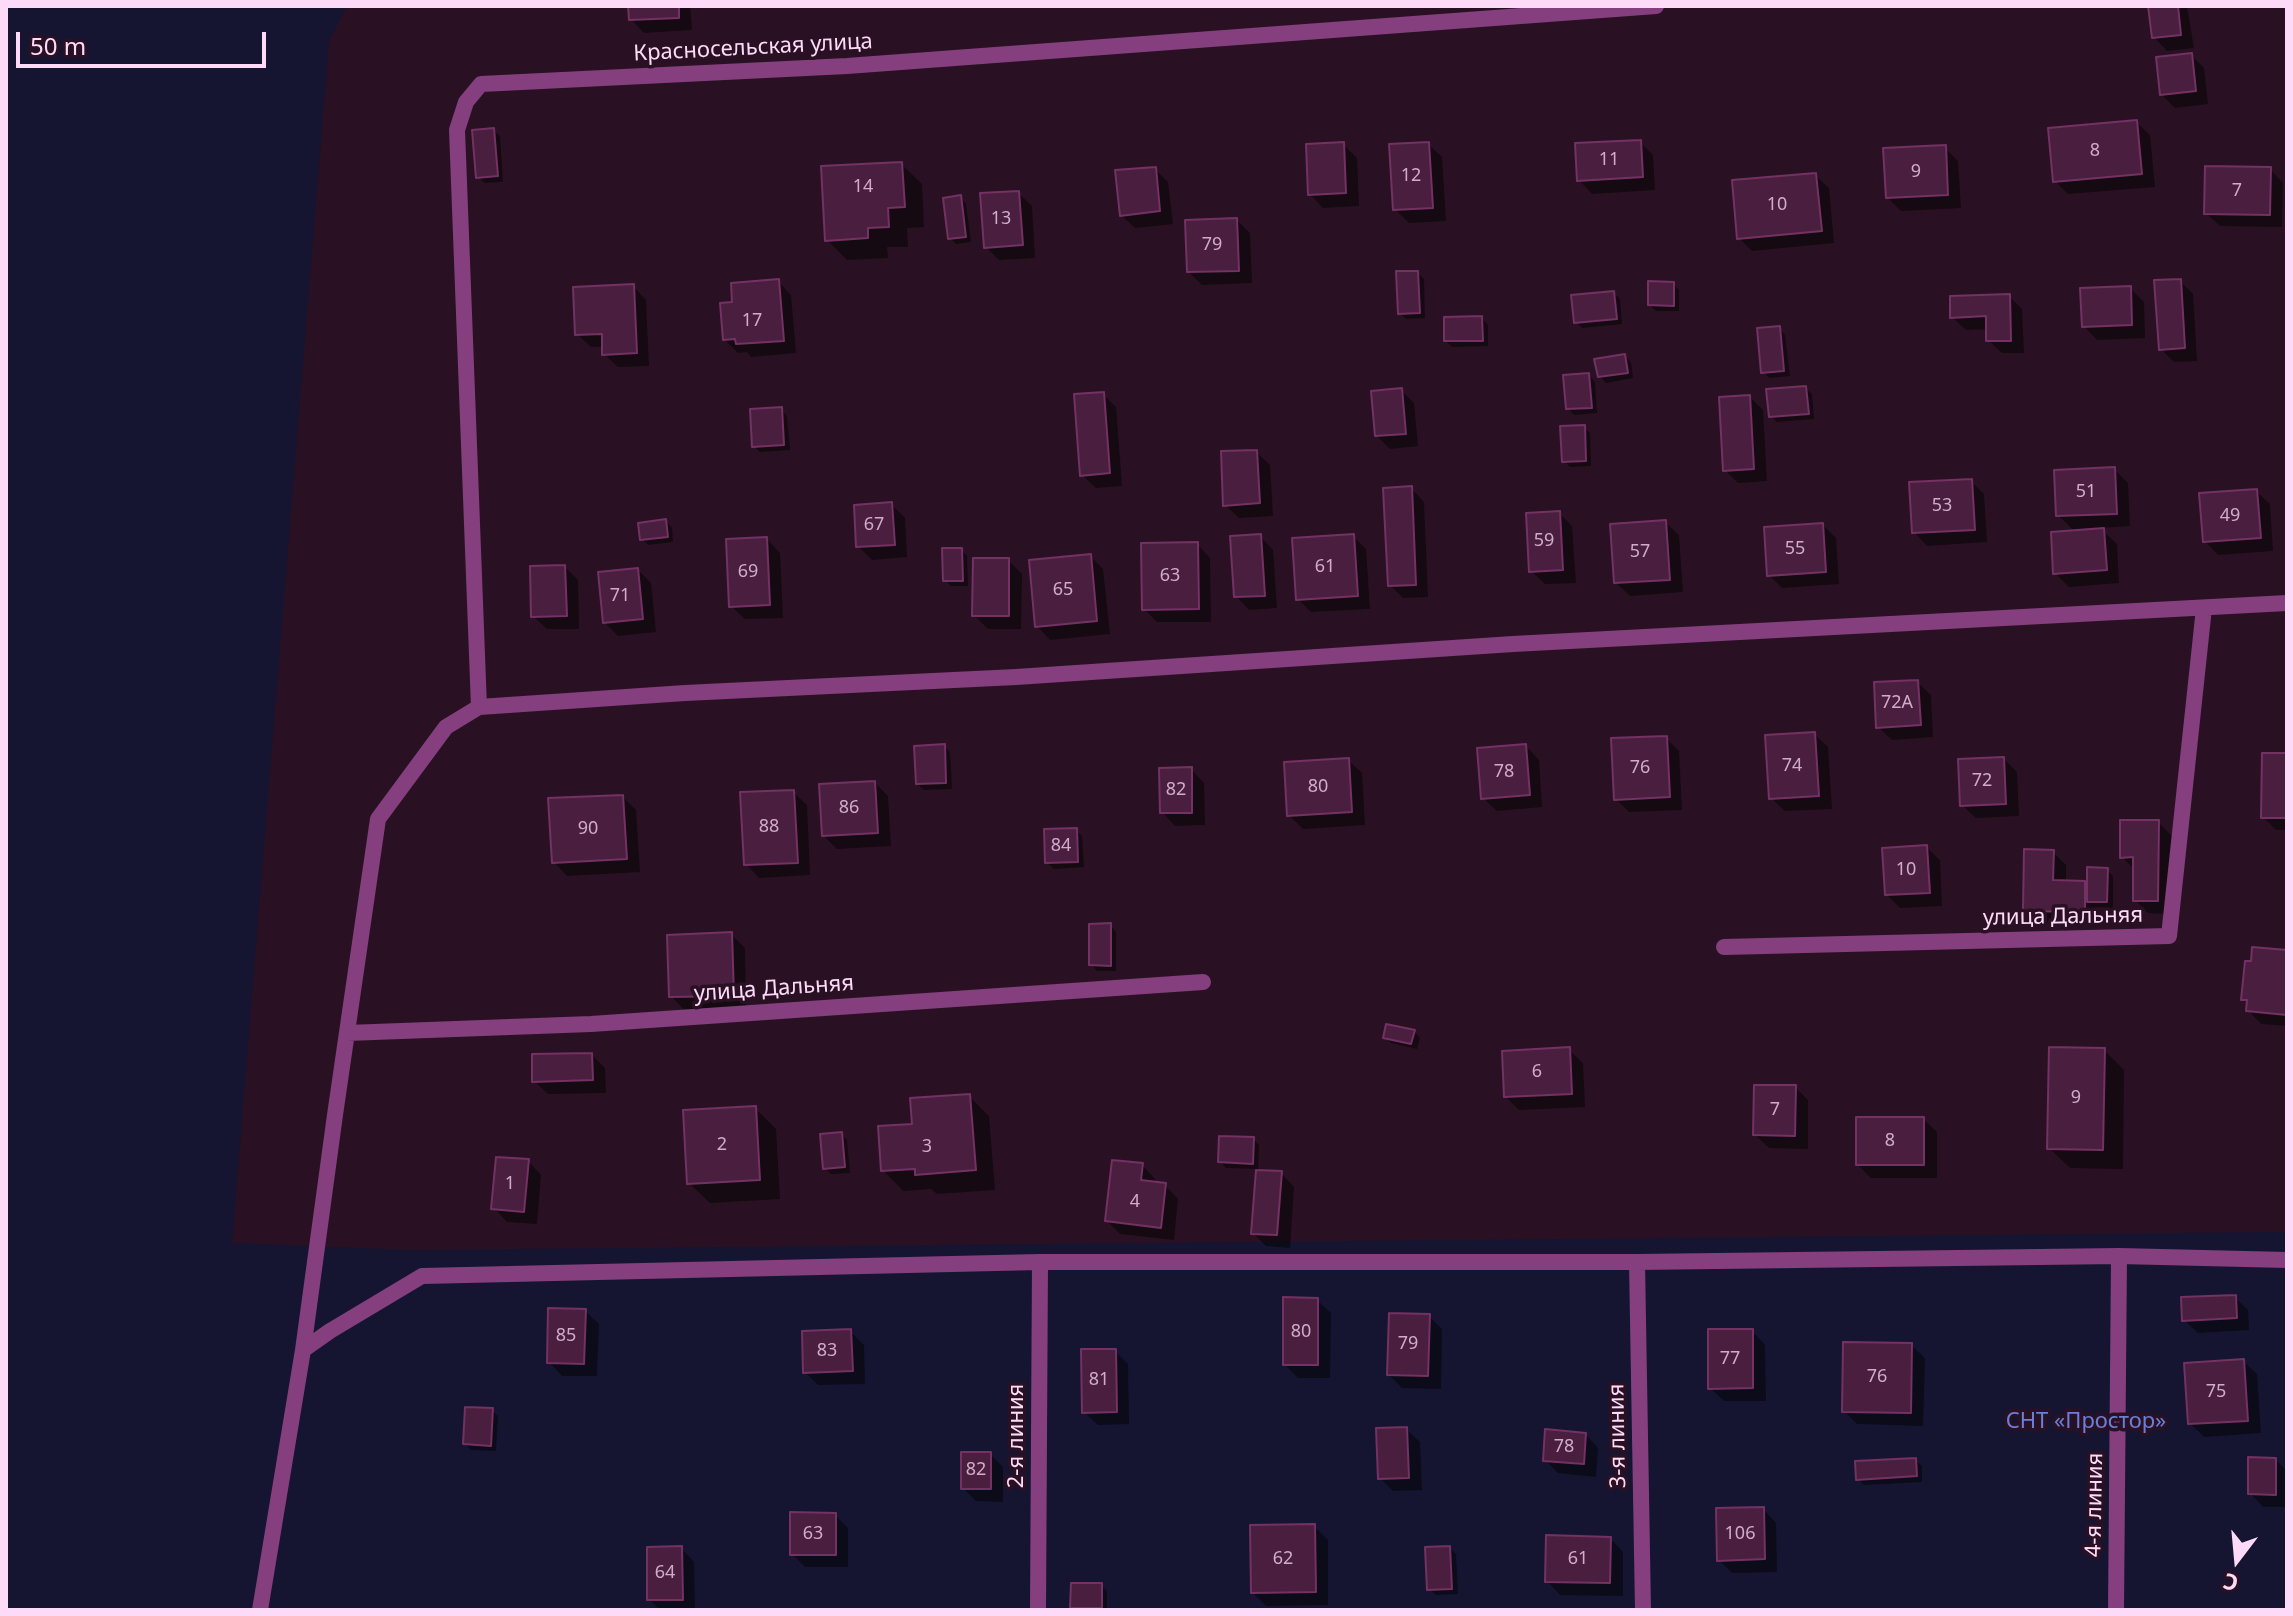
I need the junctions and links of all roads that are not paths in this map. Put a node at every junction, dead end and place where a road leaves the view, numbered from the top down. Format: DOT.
graph roads {
  1 [pos="1656,6"];
  2 [pos="2287,603"];
  3 [pos="2204,608"];
  4 [pos="479,707"];
  5 [pos="1724,947"];
  6 [pos="1203,982"];
  7 [pos="347,1033"];
  8 [pos="2119,1256"];
  9 [pos="2287,1260"];
  10 [pos="1040,1262"];
  11 [pos="1637,1262"];
  12 [pos="303,1350"];
  13 [pos="260,1610"];
  14 [pos="1038,1610"];
  15 [pos="1643,1610"];
  16 [pos="2116,1610"];
  1 -- 4 [label="street, Красносельская улица"];
  2 -- 3 [label="street"];
  3 -- 4 [label="street"];
  3 -- 5 [label="street, улица Дальняя"];
  4 -- 7 [label="street"];
  6 -- 7 [label="street, улица Дальняя"];
  7 -- 12 [label="street"];
  8 -- 9 [label="street"];
  8 -- 11 [label="street"];
  8 -- 16 [label="street, 4-я линия"];
  10 -- 11 [label="street"];
  10 -- 12 [label="street"];
  10 -- 14 [label="street, 2-я линия"];
  11 -- 15 [label="street, 3-я линия"];
  12 -- 13 [label="street"];
}
